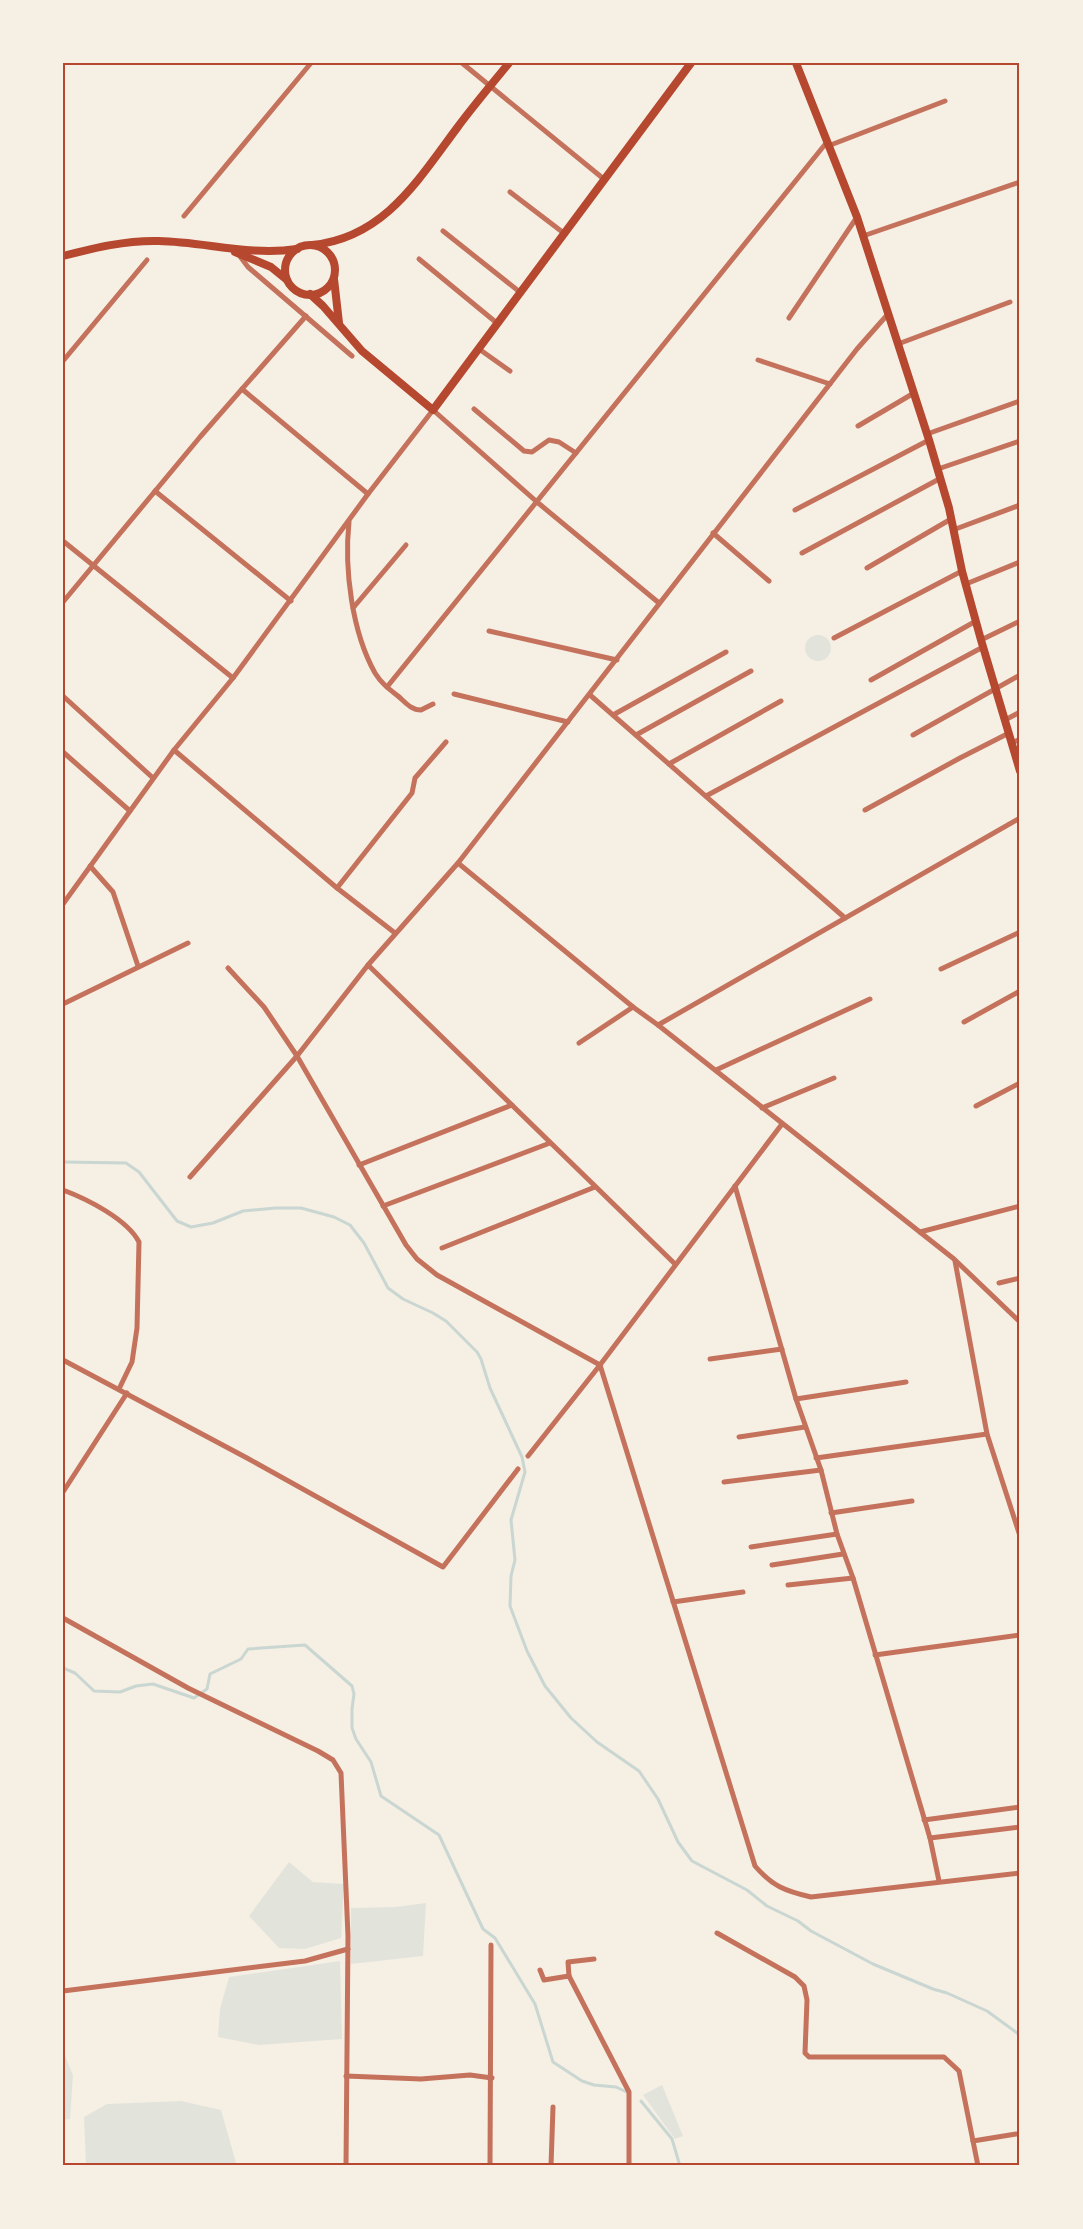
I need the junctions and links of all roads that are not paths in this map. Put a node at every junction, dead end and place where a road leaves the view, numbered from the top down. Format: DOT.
graph roads {
  1 [pos="311,63"];
  2 [pos="462,63"];
  3 [pos="509,63"];
  4 [pos="692,63"];
  5 [pos="796,63"];
  6 [pos="490,87"];
  7 [pos="945,101"];
  8 [pos="828,144"];
  9 [pos="604,180"];
  10 [pos="1020,182"];
  11 [pos="510,192"];
  12 [pos="184,216"];
  13 [pos="857,218"];
  14 [pos="443,231"];
  15 [pos="565,234"];
  16 [pos="863,236"];
  17 [pos="312,245"];
  18 [pos="228,249"];
  19 [pos="297,249"];
  20 [pos="238,253"];
  21 [pos="63,256"];
  22 [pos="419,259"];
  23 [pos="147,260"];
  24 [pos="334,276"];
  25 [pos="288,281"];
  26 [pos="521,293"];
  27 [pos="310,294"];
  28 [pos="1010,302"];
  29 [pos="888,314"];
  30 [pos="306,316"];
  31 [pos="789,318"];
  32 [pos="498,324"];
  33 [pos="340,325"];
  34 [pos="898,344"];
  35 [pos="479,349"];
  36 [pos="352,356"];
  37 [pos="758,360"];
  38 [pos="63,361"];
  39 [pos="510,371"];
  40 [pos="830,384"];
  41 [pos="242,389"];
  42 [pos="914,393"];
  43 [pos="1020,401"];
  44 [pos="474,409"];
  45 [pos="433,410"];
  46 [pos="858,426"];
  47 [pos="928,437"];
  48 [pos="1020,441"];
  49 [pos="576,453"];
  50 [pos="938,469"];
  51 [pos="941,478"];
  52 [pos="155,491"];
  53 [pos="368,494"];
  54 [pos="537,502"];
  55 [pos="1020,505"];
  56 [pos="795,510"];
  57 [pos="951,519"];
  58 [pos="350,521"];
  59 [pos="953,530"];
  60 [pos="713,533"];
  61 [pos="63,541"];
  62 [pos="406,545"];
  63 [pos="802,553"];
  64 [pos="1020,562"];
  65 [pos="93,565"];
  66 [pos="867,568"];
  67 [pos="962,571"];
  68 [pos="769,581"];
  69 [pos="966,584"];
  70 [pos="291,601"];
  71 [pos="63,602"];
  72 [pos="659,603"];
  73 [pos="353,608"];
  74 [pos="976,621"];
  75 [pos="1020,621"];
  76 [pos="489,632"];
  77 [pos="834,638"];
  78 [pos="982,643"];
  79 [pos="726,652"];
  80 [pos="617,660"];
  81 [pos="751,671"];
  82 [pos="1020,675"];
  83 [pos="233,678"];
  84 [pos="871,680"];
  85 [pos="387,687"];
  86 [pos="995,688"];
  87 [pos="454,694"];
  88 [pos="590,695"];
  89 [pos="63,696"];
  90 [pos="781,700"];
  91 [pos="433,704"];
  92 [pos="1020,712"];
  93 [pos="613,714"];
  94 [pos="1005,720"];
  95 [pos="568,722"];
  96 [pos="1009,733"];
  97 [pos="636,735"];
  98 [pos="914,735"];
  99 [pos="1020,739"];
  100 [pos="446,742"];
  101 [pos="1012,743"];
  102 [pos="174,750"];
  103 [pos="63,752"];
  104 [pos="669,764"];
  105 [pos="1020,771"];
  106 [pos="153,778"];
  107 [pos="706,796"];
  108 [pos="864,810"];
  109 [pos="130,811"];
  110 [pos="1020,819"];
  111 [pos="458,863"];
  112 [pos="90,866"];
  113 [pos="337,888"];
  114 [pos="63,904"];
  115 [pos="845,918"];
  116 [pos="1020,932"];
  117 [pos="395,933"];
  118 [pos="188,942"];
  119 [pos="368,965"];
  120 [pos="138,966"];
  121 [pos="228,968"];
  122 [pos="941,969"];
  123 [pos="1020,991"];
  124 [pos="870,999"];
  125 [pos="63,1004"];
  126 [pos="633,1007"];
  127 [pos="964,1022"];
  128 [pos="658,1025"];
  129 [pos="579,1043"];
  130 [pos="297,1056"];
  131 [pos="716,1071"];
  132 [pos="834,1078"];
  133 [pos="1020,1083"];
  134 [pos="512,1105"];
  135 [pos="976,1106"];
  136 [pos="762,1108"];
  137 [pos="782,1124"];
  138 [pos="550,1143"];
  139 [pos="358,1165"];
  140 [pos="189,1177"];
  141 [pos="735,1185"];
  142 [pos="595,1186"];
  143 [pos="63,1190"];
  144 [pos="383,1206"];
  145 [pos="1020,1206"];
  146 [pos="920,1232"];
  147 [pos="442,1248"];
  148 [pos="954,1259"];
  149 [pos="675,1264"];
  150 [pos="1020,1278"];
  151 [pos="999,1283"];
  152 [pos="1020,1323"];
  153 [pos="782,1349"];
  154 [pos="710,1359"];
  155 [pos="63,1360"];
  156 [pos="600,1365"];
  157 [pos="906,1382"];
  158 [pos="119,1389"];
  159 [pos="127,1393"];
  160 [pos="796,1399"];
  161 [pos="805,1427"];
  162 [pos="987,1434"];
  163 [pos="739,1437"];
  164 [pos="528,1456"];
  165 [pos="816,1458"];
  166 [pos="518,1469"];
  167 [pos="821,1470"];
  168 [pos="724,1482"];
  169 [pos="63,1492"];
  170 [pos="912,1501"];
  171 [pos="1020,1512"];
  172 [pos="831,1513"];
  173 [pos="1013,1513"];
  174 [pos="837,1534"];
  175 [pos="1020,1536"];
  176 [pos="751,1547"];
  177 [pos="843,1554"];
  178 [pos="772,1565"];
  179 [pos="853,1578"];
  180 [pos="788,1585"];
  181 [pos="743,1592"];
  182 [pos="673,1602"];
  183 [pos="63,1618"];
  184 [pos="1020,1635"];
  185 [pos="876,1655"];
  186 [pos="1020,1807"];
  187 [pos="924,1820"];
  188 [pos="1020,1827"];
  189 [pos="930,1838"];
  190 [pos="1020,1872"];
  191 [pos="939,1881"];
  192 [pos="717,1933"];
  193 [pos="491,1945"];
  194 [pos="348,1949"];
  195 [pos="594,1959"];
  196 [pos="540,1970"];
  197 [pos="569,1976"];
  198 [pos="63,1991"];
  199 [pos="346,2076"];
  200 [pos="492,2078"];
  201 [pos="553,2107"];
  202 [pos="1016,2134"];
  203 [pos="973,2141"];
  204 [pos="346,2166"];
  205 [pos="490,2166"];
  206 [pos="551,2166"];
  207 [pos="615,2166"];
  208 [pos="978,2166"];
  1 -- 12 [label="street"];
  2 -- 6 [label="street"];
  3 -- 6 [label="main road"];
  4 -- 9 [label="main road"];
  5 -- 8 [label="main road"];
  6 -- 9 [label="street"];
  6 -- 17 [label="main road"];
  7 -- 8 [label="street"];
  8 -- 13 [label="main road"];
  8 -- 49 [label="street"];
  9 -- 15 [label="main road"];
  10 -- 16 [label="street"];
  11 -- 15 [label="street"];
  13 -- 16 [label="main road"];
  13 -- 31 [label="street"];
  14 -- 26 [label="street"];
  15 -- 26 [label="main road"];
  16 -- 29 [label="main road"];
  17 -- 19 [label="main road"];
  17 -- 24 [label="main road"];
  18 -- 19 [label="main road"];
  18 -- 20 [label="main road"];
  18 -- 21 [label="main road"];
  19 -- 25 [label="main road"];
  20 -- 25 [label="main road"];
  20 -- 30 [label="street"];
  22 -- 32 [label="street"];
  23 -- 38 [label="street"];
  24 -- 27 [label="main road"];
  24 -- 33 [label="main road"];
  25 -- 27 [label="main road"];
  26 -- 32 [label="main road"];
  27 -- 33 [label="main road"];
  28 -- 34 [label="street"];
  29 -- 34 [label="main road"];
  29 -- 40 [label="street"];
  30 -- 36 [label="street"];
  30 -- 41 [label="street"];
  32 -- 35 [label="main road"];
  33 -- 45 [label="main road"];
  34 -- 42 [label="main road"];
  35 -- 39 [label="street"];
  35 -- 45 [label="main road"];
  37 -- 40 [label="street"];
  40 -- 60 [label="street"];
  41 -- 52 [label="street"];
  41 -- 53 [label="street"];
  42 -- 46 [label="street"];
  42 -- 47 [label="main road"];
  43 -- 47 [label="street"];
  44 -- 49 [label="street"];
  45 -- 53 [label="street"];
  45 -- 54 [label="street"];
  47 -- 50 [label="main road"];
  47 -- 56 [label="street"];
  48 -- 50 [label="street"];
  49 -- 54 [label="street"];
  50 -- 51 [label="main road"];
  51 -- 57 [label="main road"];
  51 -- 63 [label="street"];
  52 -- 65 [label="street"];
  52 -- 70 [label="street"];
  53 -- 58 [label="street"];
  54 -- 72 [label="street"];
  54 -- 85 [label="street"];
  55 -- 59 [label="street"];
  57 -- 59 [label="main road"];
  57 -- 66 [label="street"];
  58 -- 70 [label="street"];
  58 -- 73 [label="street"];
  59 -- 67 [label="main road"];
  60 -- 68 [label="street"];
  60 -- 72 [label="street"];
  61 -- 65 [label="street"];
  62 -- 73 [label="street"];
  64 -- 69 [label="street"];
  65 -- 71 [label="street"];
  65 -- 83 [label="street"];
  67 -- 69 [label="main road"];
  67 -- 77 [label="street"];
  69 -- 74 [label="main road"];
  70 -- 83 [label="street"];
  72 -- 80 [label="street"];
  73 -- 85 [label="street"];
  74 -- 78 [label="main road"];
  74 -- 84 [label="street"];
  75 -- 78 [label="street"];
  76 -- 80 [label="street"];
  78 -- 86 [label="main road"];
  78 -- 107 [label="street"];
  79 -- 93 [label="street"];
  80 -- 88 [label="street"];
  81 -- 97 [label="street"];
  82 -- 86 [label="street"];
  83 -- 102 [label="street"];
  85 -- 91 [label="street"];
  86 -- 94 [label="main road"];
  86 -- 98 [label="street"];
  87 -- 95 [label="street"];
  88 -- 93 [label="street"];
  88 -- 95 [label="street"];
  89 -- 106 [label="street"];
  90 -- 104 [label="street"];
  92 -- 94 [label="street"];
  93 -- 97 [label="street"];
  94 -- 96 [label="main road"];
  95 -- 111 [label="street"];
  96 -- 101 [label="main road"];
  96 -- 108 [label="street"];
  97 -- 104 [label="street"];
  99 -- 101 [label="street"];
  100 -- 113 [label="street"];
  101 -- 105 [label="main road"];
  102 -- 106 [label="street"];
  102 -- 113 [label="street"];
  103 -- 109 [label="street"];
  104 -- 107 [label="street"];
  106 -- 109 [label="street"];
  107 -- 115 [label="street"];
  109 -- 112 [label="street"];
  110 -- 115 [label="street"];
  111 -- 117 [label="street"];
  111 -- 126 [label="street"];
  112 -- 114 [label="street"];
  112 -- 120 [label="street"];
  113 -- 117 [label="street"];
  115 -- 128 [label="street"];
  116 -- 122 [label="street"];
  117 -- 119 [label="street"];
  118 -- 120 [label="street"];
  119 -- 130 [label="street"];
  119 -- 134 [label="street"];
  120 -- 125 [label="street"];
  121 -- 130 [label="street"];
  123 -- 127 [label="street"];
  124 -- 131 [label="street"];
  126 -- 128 [label="street"];
  126 -- 129 [label="street"];
  128 -- 131 [label="street"];
  130 -- 139 [label="street"];
  130 -- 140 [label="street"];
  131 -- 136 [label="street"];
  132 -- 136 [label="street"];
  133 -- 135 [label="street"];
  134 -- 138 [label="street"];
  134 -- 139 [label="street"];
  136 -- 137 [label="street"];
  137 -- 141 [label="street"];
  137 -- 146 [label="street"];
  138 -- 142 [label="street"];
  138 -- 144 [label="street"];
  139 -- 144 [label="street"];
  141 -- 149 [label="street"];
  141 -- 153 [label="street"];
  142 -- 147 [label="street"];
  142 -- 149 [label="street"];
  143 -- 158 [label="street"];
  144 -- 156 [label="street"];
  145 -- 146 [label="street"];
  146 -- 148 [label="street"];
  148 -- 152 [label="street"];
  148 -- 162 [label="street"];
  149 -- 156 [label="street"];
  150 -- 151 [label="street"];
  153 -- 154 [label="street"];
  153 -- 160 [label="street"];
  155 -- 158 [label="street"];
  156 -- 164 [label="street"];
  156 -- 182 [label="street"];
  157 -- 160 [label="street"];
  158 -- 159 [label="street"];
  159 -- 166 [label="street"];
  159 -- 169 [label="street"];
  160 -- 161 [label="street"];
  161 -- 163 [label="street"];
  161 -- 165 [label="street"];
  162 -- 165 [label="street"];
  162 -- 173 [label="street"];
  165 -- 167 [label="street"];
  167 -- 168 [label="street"];
  167 -- 172 [label="street"];
  170 -- 172 [label="street"];
  171 -- 173 [label="street"];
  172 -- 174 [label="street"];
  173 -- 175 [label="street"];
  174 -- 176 [label="street"];
  174 -- 177 [label="street"];
  177 -- 178 [label="street"];
  177 -- 179 [label="street"];
  179 -- 180 [label="street"];
  179 -- 185 [label="street"];
  181 -- 182 [label="street"];
  182 -- 191 [label="street"];
  183 -- 194 [label="street"];
  184 -- 185 [label="street"];
  185 -- 187 [label="street"];
  186 -- 187 [label="street"];
  187 -- 189 [label="street"];
  188 -- 189 [label="street"];
  189 -- 191 [label="street"];
  190 -- 191 [label="street"];
  192 -- 203 [label="street"];
  193 -- 200 [label="street"];
  194 -- 198 [label="street"];
  194 -- 199 [label="street"];
  195 -- 197 [label="street"];
  196 -- 197 [label="street"];
  197 -- 207 [label="street"];
  199 -- 200 [label="street"];
  199 -- 204 [label="street"];
  200 -- 205 [label="street"];
  201 -- 206 [label="street"];
  202 -- 203 [label="street"];
  203 -- 208 [label="street"];
}
